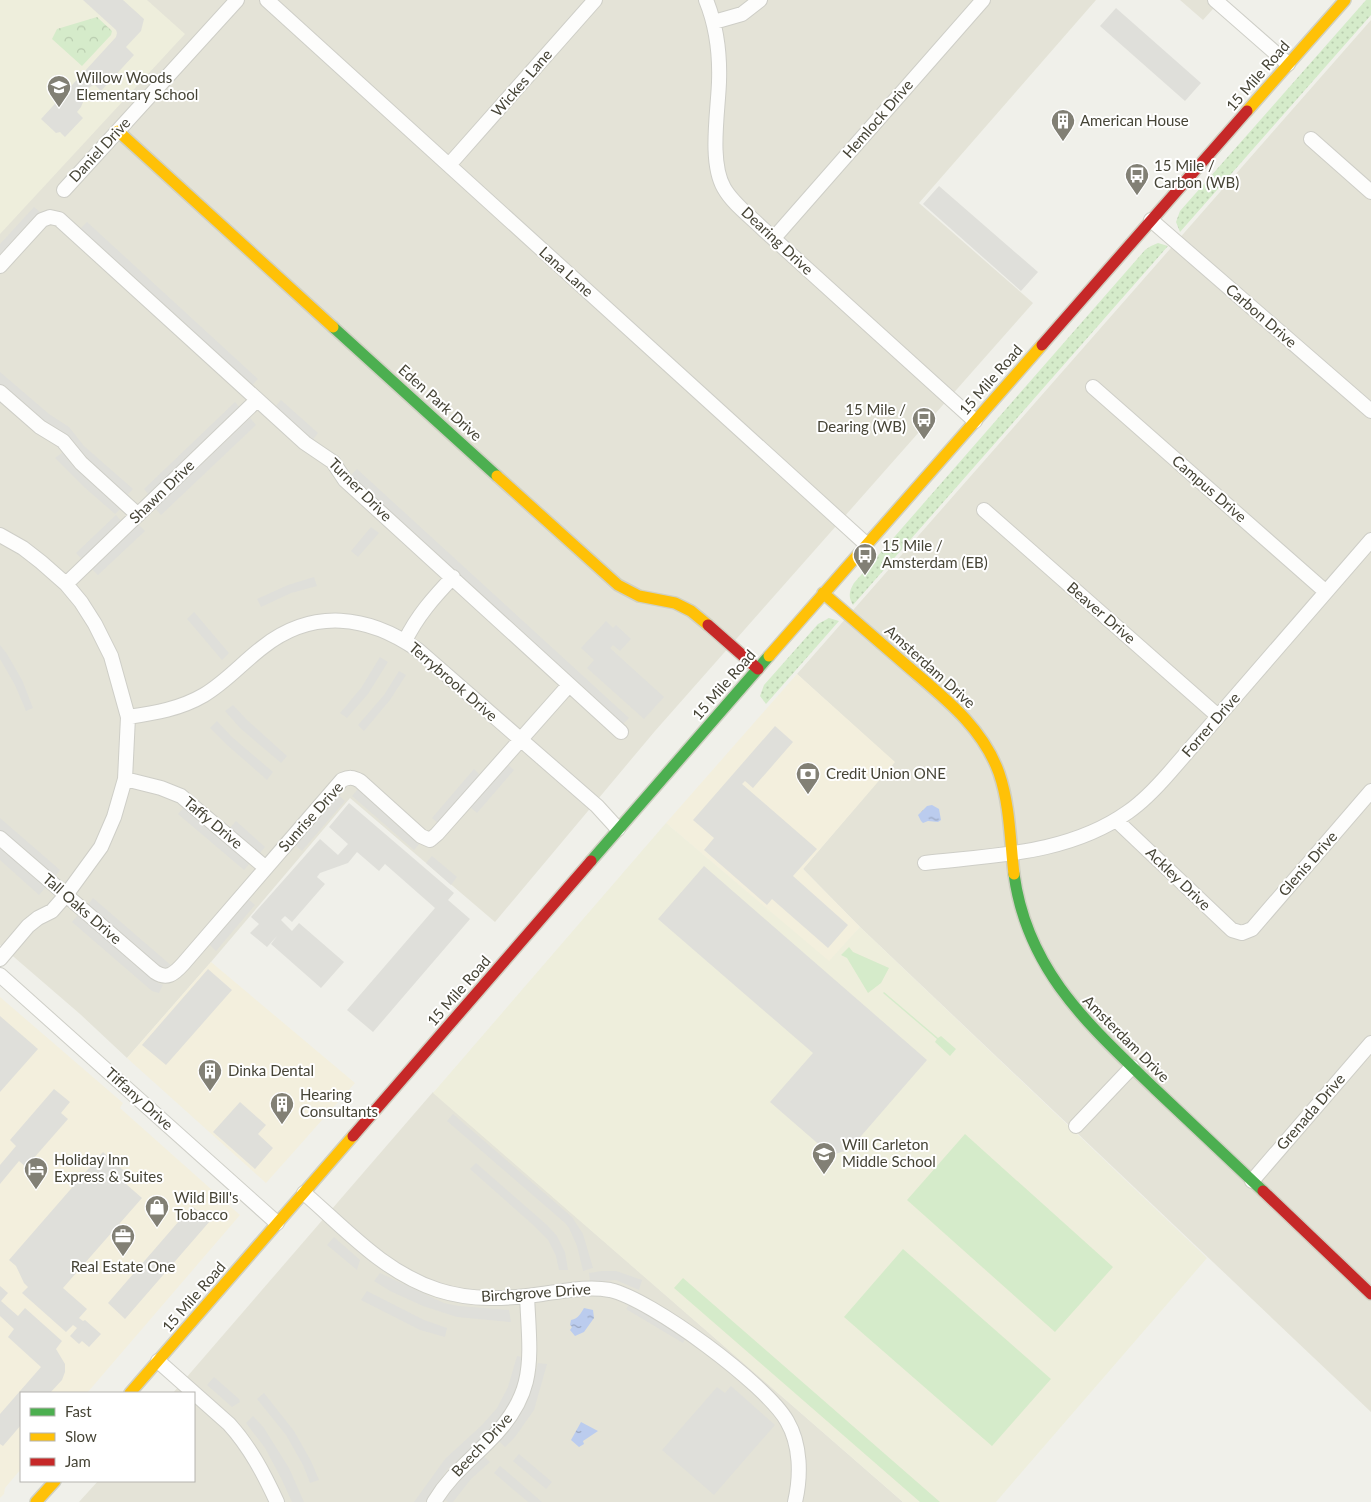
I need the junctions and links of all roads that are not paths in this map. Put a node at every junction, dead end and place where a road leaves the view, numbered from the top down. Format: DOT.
graph roads {
  1 [pos="237,0"];
  2 [pos="267,0"];
  3 [pos="595,0"];
  4 [pos="706,0"];
  5 [pos="760,0"];
  6 [pos="983,0"];
  7 [pos="1216,0"];
  8 [pos="1345,0"];
  9 [pos="714,22"];
  10 [pos="1288,64"];
  11 [pos="118,131"];
  12 [pos="1311,139"];
  13 [pos="449,165"];
  14 [pos="64,190"];
  15 [pos="1371,192"];
  16 [pos="1151,220"];
  17 [pos="774,238"];
  18 [pos="0,266"];
  19 [pos="1092,387"];
  20 [pos="0,392"];
  21 [pos="258,400"];
  22 [pos="1371,411"];
  23 [pos="975,421"];
  24 [pos="984,510"];
  25 [pos="138,515"];
  26 [pos="0,535"];
  27 [pos="1371,540"];
  28 [pos="866,544"];
  29 [pos="453,577"];
  30 [pos="66,584"];
  31 [pos="1326,592"];
  32 [pos="823,593"];
  33 [pos="405,641"];
  34 [pos="758,669"];
  35 [pos="570,685"];
  36 [pos="1218,716"];
  37 [pos="128,717"];
  38 [pos="621,732"];
  39 [pos="520,740"];
  40 [pos="125,779"];
  41 [pos="1371,792"];
  42 [pos="1116,820"];
  43 [pos="618,829"];
  44 [pos="0,838"];
  45 [pos="1012,853"];
  46 [pos="926,863"];
  47 [pos="266,868"];
  48 [pos="66,896"];
  49 [pos="1242,933"];
  50 [pos="0,959"];
  51 [pos="0,975"];
  52 [pos="166,976"];
  53 [pos="1368,1053"];
  54 [pos="1132,1067"];
  55 [pos="1076,1126"];
  56 [pos="1252,1181"];
  57 [pos="304,1192"];
  58 [pos="277,1224"];
  59 [pos="1371,1294"];
  60 [pos="527,1296"];
  61 [pos="158,1361"];
  62 [pos="131,1392"];
  63 [pos="193,1392"];
  64 [pos="195,1394"];
  65 [pos="54,1482"];
  66 [pos="36,1502"];
  67 [pos="277,1502"];
  68 [pos="434,1502"];
  69 [pos="795,1502"];
  1 -- 11 [label="street, Daniel Drive"];
  2 -- 13 [label="street, Lana Lane"];
  3 -- 13 [label="street, Wickes Lane"];
  4 -- 9 [label="street, Dearing Drive"];
  5 -- 9 [label="street"];
  6 -- 17 [label="street, Hemlock Drive"];
  7 -- 10 [label="street"];
  8 -- 10 [label="main road, 15 Mile Road"];
  9 -- 17 [label="street, Dearing Drive"];
  10 -- 16 [label="main road, 15 Mile Road"];
  11 -- 14 [label="street, Daniel Drive"];
  11 -- 34 [label="main road, Eden Park Drive"];
  12 -- 15 [label="street"];
  13 -- 28 [label="street, Lana Lane"];
  16 -- 22 [label="street, Carbon Drive"];
  16 -- 23 [label="main road, 15 Mile Road"];
  17 -- 23 [label="street, Dearing Drive"];
  18 -- 21 [label="street, Turner Drive"];
  19 -- 31 [label="street, Campus Drive"];
  20 -- 25 [label="street"];
  21 -- 25 [label="street, Shawn Drive"];
  21 -- 29 [label="street, Turner Drive"];
  23 -- 28 [label="main road, 15 Mile Road"];
  24 -- 36 [label="street, Beaver Drive"];
  25 -- 30 [label="street, Shawn Drive"];
  26 -- 30 [label="street"];
  27 -- 31 [label="street, Forrer Drive"];
  28 -- 32 [label="main road, 15 Mile Road"];
  29 -- 33 [label="street"];
  29 -- 35 [label="street, Turner Drive"];
  30 -- 37 [label="street"];
  31 -- 36 [label="street, Forrer Drive"];
  32 -- 34 [label="main road, 15 Mile Road"];
  32 -- 45 [label="main road, Amsterdam Drive"];
  33 -- 37 [label="street, Terrybrook Drive"];
  33 -- 39 [label="street, Terrybrook Drive"];
  34 -- 43 [label="main road, 15 Mile Road"];
  35 -- 38 [label="street, Turner Drive"];
  35 -- 39 [label="street, Sunrise Drive"];
  36 -- 42 [label="street, Forrer Drive"];
  37 -- 40 [label="street"];
  39 -- 43 [label="street, Terrybrook Drive"];
  39 -- 47 [label="street, Sunrise Drive"];
  40 -- 47 [label="street, Taffy Drive"];
  40 -- 48 [label="street"];
  41 -- 49 [label="street, Glenis Drive"];
  42 -- 45 [label="street, Forrer Drive"];
  42 -- 49 [label="street, Ackley Drive"];
  43 -- 57 [label="main road, 15 Mile Road"];
  44 -- 48 [label="street, Tall Oaks Drive"];
  45 -- 46 [label="street, Forrer Drive"];
  45 -- 54 [label="main road, Amsterdam Drive"];
  47 -- 52 [label="street, Sunrise Drive"];
  48 -- 50 [label="street"];
  48 -- 52 [label="street, Tall Oaks Drive"];
  51 -- 58 [label="street, Tiffany Drive"];
  53 -- 56 [label="street, Grenada Drive"];
  54 -- 55 [label="street"];
  54 -- 56 [label="main road, Amsterdam Drive"];
  56 -- 59 [label="main road, Amsterdam Drive"];
  57 -- 58 [label="main road, 15 Mile Road"];
  57 -- 60 [label="street, Birchgrove Drive"];
  58 -- 61 [label="main road, 15 Mile Road"];
  60 -- 68 [label="street, Beech Drive"];
  60 -- 69 [label="street, Birchgrove Drive"];
  61 -- 62 [label="main road, 15 Mile Road"];
  61 -- 63 [label="street"];
  64 -- 67 [label="street"];
  65 -- 66 [label="main road"];
}
